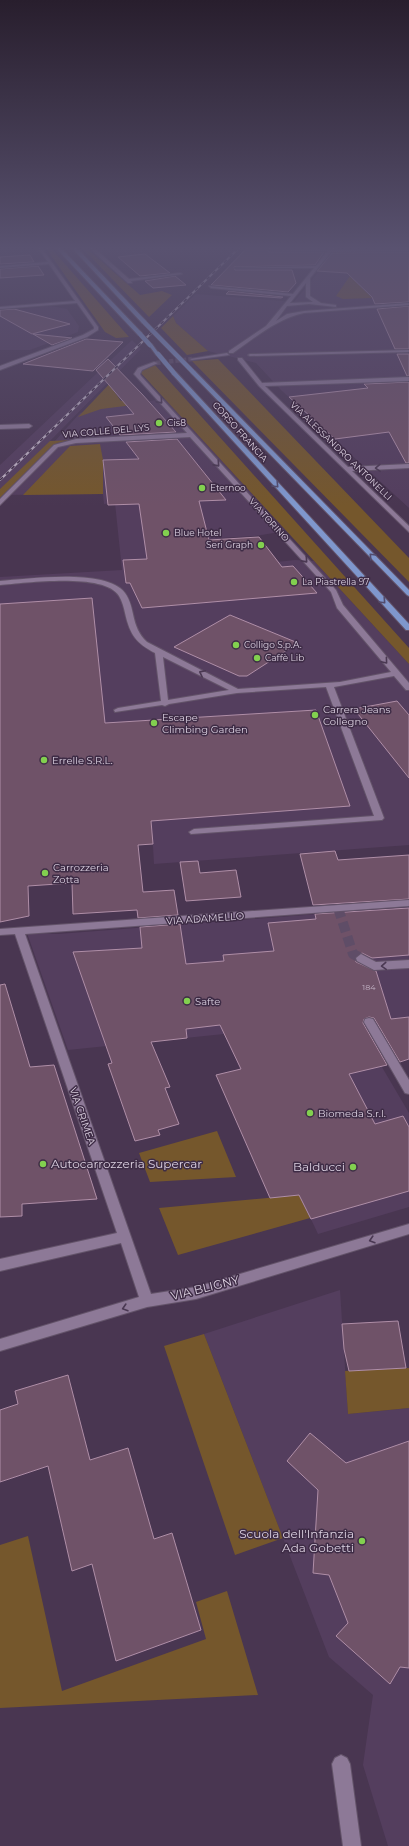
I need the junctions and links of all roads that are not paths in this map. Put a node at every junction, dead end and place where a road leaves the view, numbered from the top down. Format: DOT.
graph roads {
  1 [pos="90,333"];
  2 [pos="138,333"];
  3 [pos="155,333"];
  4 [pos="259,333"];
  5 [pos="250,340"];
  6 [pos="409,351"];
  7 [pos="229,353"];
  8 [pos="245,353"];
  9 [pos="192,359"];
  10 [pos="240,359"];
  11 [pos="156,363"];
  12 [pos="0,368"];
  13 [pos="409,379"];
  14 [pos="260,385"];
  15 [pos="29,426"];
  16 [pos="0,427"];
  17 [pos="191,435"];
  18 [pos="409,466"];
  19 [pos="347,469"];
  20 [pos="0,503"];
  21 [pos="409,530"];
  22 [pos="0,583"];
  23 [pos="409,594"];
  24 [pos="409,628"];
  25 [pos="159,652"];
  26 [pos="396,673"];
  27 [pos="329,685"];
  28 [pos="409,688"];
  29 [pos="236,691"];
  30 [pos="165,704"];
  31 [pos="118,710"];
  32 [pos="194,832"];
  33 [pos="409,903"];
  34 [pos="19,931"];
  35 [pos="0,932"];
  36 [pos="361,958"];
  37 [pos="409,964"];
  38 [pos="369,1022"];
  39 [pos="409,1090"];
  40 [pos="409,1229"];
  41 [pos="125,1237"];
  42 [pos="0,1265"];
  43 [pos="147,1301"];
  44 [pos="0,1345"];
  45 [pos="341,1764"];
  46 [pos="352,1846"];
  1 -- 12 [label="street"];
  2 -- 24 [label="main road, CORSO FRANCIA, one-way, bridge"];
  23 -- 3 [label="main road, CORSO FRANCIA, one-way, bridge"];
  4 -- 5 [label="street"];
  5 -- 7 [label="street"];
  5 -- 8 [label="street"];
  6 -- 8 [label="street"];
  7 -- 8 [label="street"];
  7 -- 9 [label="street"];
  7 -- 10 [label="street"];
  8 -- 10 [label="street"];
  10 -- 14 [label="street, VIA ALESSANDRO ANTONELLI"];
  11 -- 17 [label="street, VIA TORINO, one-way"];
  13 -- 14 [label="street"];
  14 -- 19 [label="street, VIA ALESSANDRO ANTONELLI"];
  15 -- 16 [label="street"];
  17 -- 20 [label="street, VIA COLLE DEL LYS"];
  17 -- 26 [label="street, VIA TORINO, one-way"];
  18 -- 19 [label="street, one-way"];
  19 -- 21 [label="street, VIA ALESSANDRO ANTONELLI"];
  22 -- 25 [label="street"];
  29 -- 25 [label="street, one-way"];
  25 -- 30 [label="street"];
  26 -- 27 [label="street"];
  26 -- 28 [label="street, VIA TORINO"];
  27 -- 29 [label="street"];
  27 -- 32 [label="street"];
  29 -- 30 [label="street"];
  30 -- 31 [label="street"];
  33 -- 34 [label="street, VIA ADAMELLO"];
  34 -- 35 [label="street, VIA ADAMELLO"];
  34 -- 41 [label="street, VIA CRIMEA"];
  37 -- 36 [label="street, one-way"];
  38 -- 39 [label="street"];
  40 -- 43 [label="street, VIA BLIGNY, one-way"];
  41 -- 42 [label="street"];
  41 -- 43 [label="street, VIA CRIMEA"];
  43 -- 44 [label="street, VIA BLIGNY, one-way"];
  45 -- 46 [label="street"];
}
